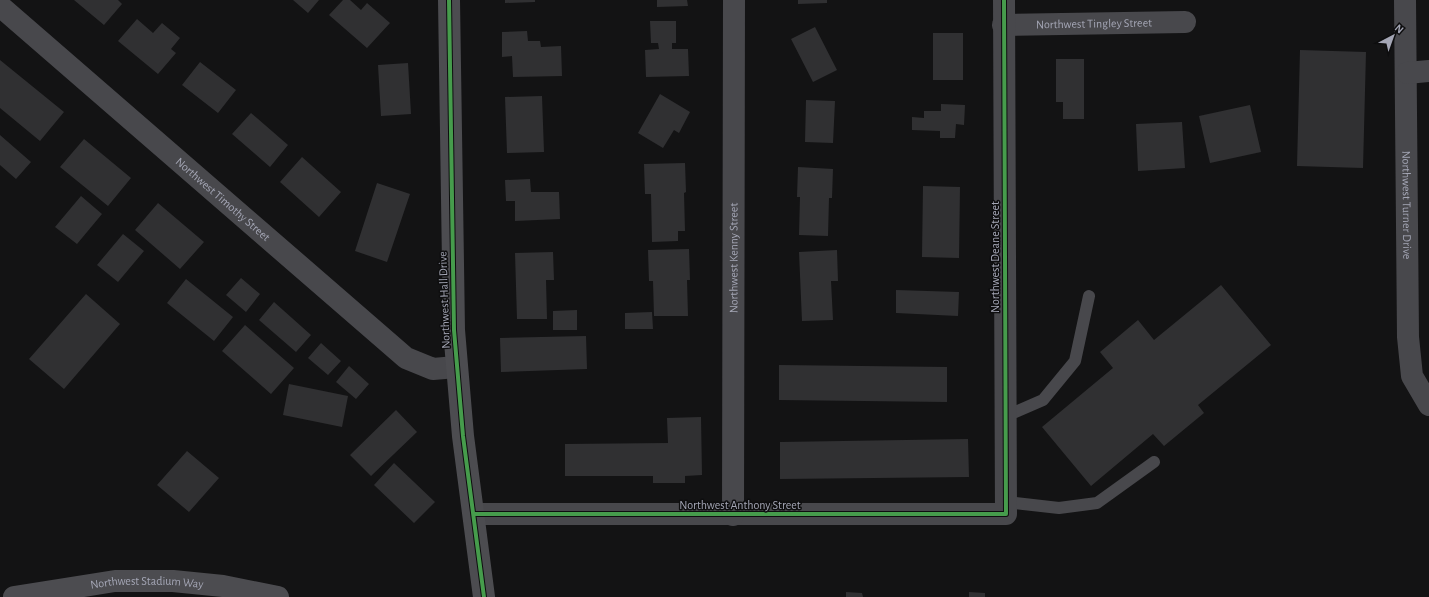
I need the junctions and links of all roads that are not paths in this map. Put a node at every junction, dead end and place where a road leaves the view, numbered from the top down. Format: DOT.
graph roads {
  1 [pos="450,0"];
  2 [pos="734,0"];
  3 [pos="1004,0"];
  4 [pos="1405,0"];
  5 [pos="0,6"];
  6 [pos="1185,22"];
  7 [pos="1004,25"];
  8 [pos="1429,71"];
  9 [pos="1407,73"];
  10 [pos="1089,296"];
  11 [pos="456,367"];
  12 [pos="1429,405"];
  13 [pos="1006,416"];
  14 [pos="1154,462"];
  15 [pos="1006,508"];
  16 [pos="474,514"];
  17 [pos="733,515"];
  18 [pos="14,597"];
  19 [pos="278,597"];
  20 [pos="484,597"];
  1 -- 11 [label="street, Northwest Hall Drive"];
  2 -- 17 [label="street, Northwest Kenny Street"];
  3 -- 7 [label="street, Northwest Deane Street"];
  4 -- 9 [label="street, Northwest Turner Drive"];
  5 -- 11 [label="street, Northwest Timothy Street"];
  6 -- 7 [label="street, Northwest Tingley Street"];
  7 -- 13 [label="street, Northwest Deane Street"];
  8 -- 9 [label="street"];
  9 -- 12 [label="street, Northwest Turner Drive"];
  10 -- 13 [label="lane"];
  11 -- 16 [label="street, Northwest Hall Drive"];
  13 -- 15 [label="street, Northwest Deane Street"];
  14 -- 15 [label="lane"];
  15 -- 17 [label="street, Northwest Anthony Street"];
  16 -- 17 [label="street, Northwest Anthony Street"];
  16 -- 20 [label="street, Northwest Hall Drive"];
  18 -- 19 [label="street, Northwest Stadium Way"];
}
